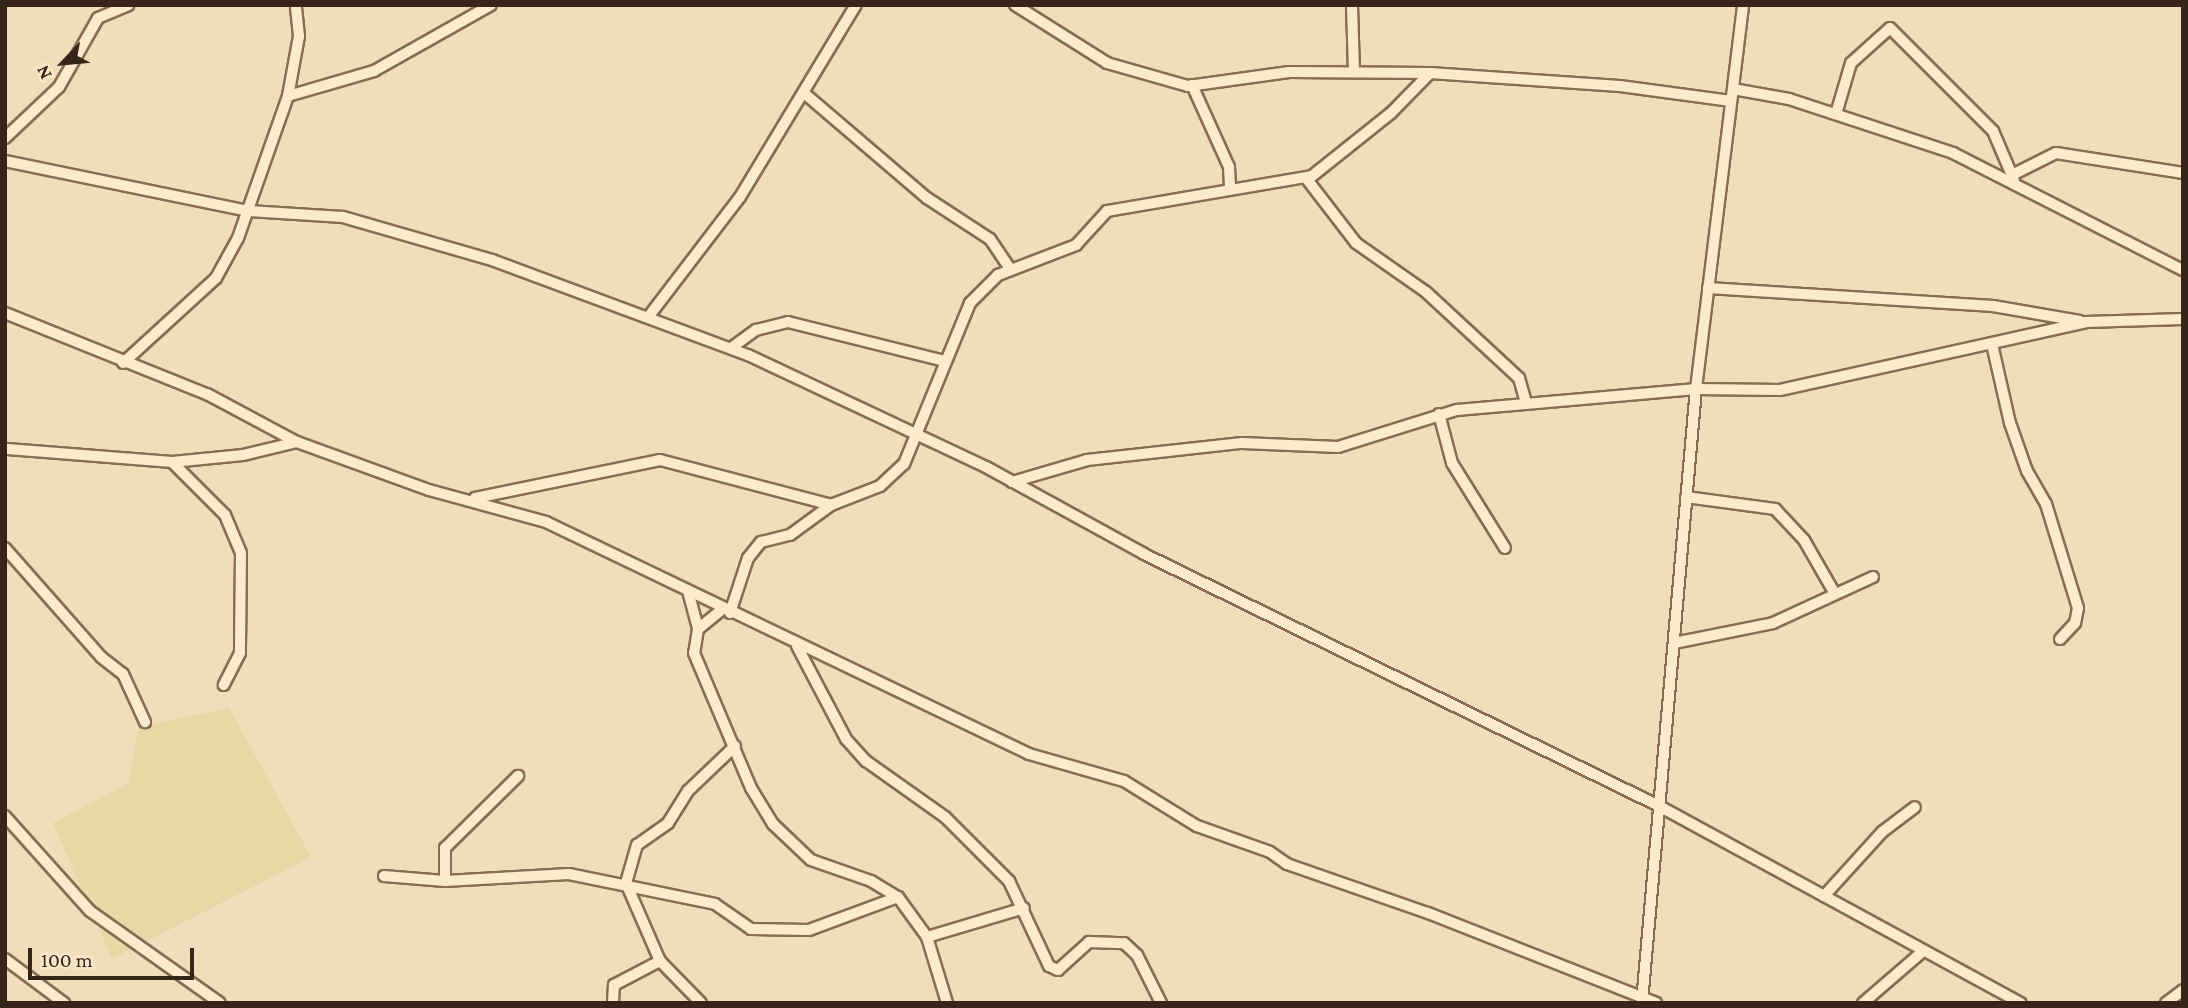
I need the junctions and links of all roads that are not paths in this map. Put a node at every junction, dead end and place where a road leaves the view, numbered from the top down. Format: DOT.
graph roads {
  1 [pos="128,5"];
  2 [pos="296,5"];
  3 [pos="491,5"];
  4 [pos="856,5"];
  5 [pos="1015,5"];
  6 [pos="1352,5"];
  7 [pos="1743,5"];
  8 [pos="1354,71"];
  9 [pos="1430,73"];
  10 [pos="1192,85"];
  11 [pos="804,93"];
  12 [pos="1732,95"];
  13 [pos="288,96"];
  14 [pos="1836,114"];
  15 [pos="5,138"];
  16 [pos="5,161"];
  17 [pos="2183,173"];
  18 [pos="1306,178"];
  19 [pos="2013,178"];
  20 [pos="1230,189"];
  21 [pos="249,211"];
  22 [pos="1010,269"];
  23 [pos="2183,270"];
  24 [pos="1708,288"];
  25 [pos="5,313"];
  26 [pos="649,316"];
  27 [pos="2183,319"];
  28 [pos="2086,322"];
  29 [pos="1992,344"];
  30 [pos="731,348"];
  31 [pos="945,361"];
  32 [pos="122,362"];
  33 [pos="1696,389"];
  34 [pos="1526,402"];
  35 [pos="1439,414"];
  36 [pos="920,436"];
  37 [pos="297,442"];
  38 [pos="5,449"];
  39 [pos="172,462"];
  40 [pos="1012,482"];
  41 [pos="1686,497"];
  42 [pos="472,499"];
  43 [pos="831,505"];
  44 [pos="5,548"];
  45 [pos="1506,548"];
  46 [pos="1873,576"];
  47 [pos="688,591"];
  48 [pos="1835,594"];
  49 [pos="727,611"];
  50 [pos="698,629"];
  51 [pos="2060,639"];
  52 [pos="1674,643"];
  53 [pos="797,646"];
  54 [pos="223,685"];
  55 [pos="145,722"];
  56 [pos="735,746"];
  57 [pos="518,776"];
  58 [pos="1659,806"];
  59 [pos="1915,807"];
  60 [pos="5,816"];
  61 [pos="384,876"];
  62 [pos="444,881"];
  63 [pos="626,883"];
  64 [pos="1824,896"];
  65 [pos="898,897"];
  66 [pos="1024,908"];
  67 [pos="927,937"];
  68 [pos="1922,952"];
  69 [pos="5,959"];
  70 [pos="660,961"];
  71 [pos="2183,990"];
  72 [pos="1642,1000"];
  73 [pos="64,1003"];
  74 [pos="220,1003"];
  75 [pos="613,1003"];
  76 [pos="701,1003"];
  77 [pos="947,1003"];
  78 [pos="1161,1003"];
  79 [pos="1656,1003"];
  80 [pos="1863,1003"];
  81 [pos="2021,1003"];
  82 [pos="2166,1003"];
  1 -- 15 [label="street"];
  2 -- 13 [label="street"];
  3 -- 13 [label="street"];
  4 -- 11 [label="street"];
  5 -- 10 [label="street"];
  6 -- 8 [label="street"];
  7 -- 12 [label="street"];
  8 -- 9 [label="street"];
  8 -- 10 [label="street"];
  9 -- 12 [label="street"];
  9 -- 18 [label="street"];
  10 -- 20 [label="street"];
  11 -- 22 [label="street"];
  11 -- 26 [label="street"];
  12 -- 14 [label="street"];
  12 -- 24 [label="street"];
  13 -- 21 [label="street"];
  14 -- 19 [label="street"];
  14 -- 19 [label="street"];
  16 -- 21 [label="street"];
  17 -- 19 [label="street"];
  18 -- 20 [label="street"];
  18 -- 34 [label="street"];
  19 -- 23 [label="street"];
  20 -- 22 [label="street"];
  21 -- 26 [label="street"];
  21 -- 32 [label="street"];
  22 -- 31 [label="street"];
  24 -- 28 [label="street"];
  24 -- 33 [label="street"];
  25 -- 32 [label="street"];
  26 -- 30 [label="street"];
  27 -- 28 [label="street"];
  28 -- 29 [label="street"];
  29 -- 33 [label="street"];
  29 -- 51 [label="street"];
  30 -- 31 [label="street"];
  30 -- 36 [label="street"];
  31 -- 36 [label="street"];
  32 -- 37 [label="street"];
  33 -- 34 [label="street"];
  33 -- 41 [label="street"];
  34 -- 35 [label="street"];
  35 -- 40 [label="street"];
  35 -- 45 [label="street"];
  36 -- 40 [label="street"];
  36 -- 43 [label="street"];
  37 -- 39 [label="street"];
  37 -- 42 [label="street"];
  38 -- 39 [label="street"];
  39 -- 54 [label="street"];
  40 -- 58 [label="street"];
  41 -- 48 [label="street"];
  41 -- 52 [label="street"];
  42 -- 43 [label="street"];
  42 -- 47 [label="street"];
  43 -- 49 [label="street"];
  44 -- 55 [label="street"];
  46 -- 48 [label="street"];
  47 -- 49 [label="street"];
  47 -- 50 [label="street"];
  48 -- 52 [label="street"];
  49 -- 50 [label="street"];
  49 -- 53 [label="street"];
  50 -- 56 [label="street"];
  52 -- 58 [label="street"];
  53 -- 66 [label="street"];
  53 -- 72 [label="street"];
  56 -- 63 [label="street"];
  56 -- 65 [label="street"];
  57 -- 62 [label="street"];
  58 -- 64 [label="street"];
  58 -- 72 [label="street"];
  59 -- 64 [label="street"];
  60 -- 74 [label="street"];
  61 -- 62 [label="street"];
  62 -- 63 [label="street"];
  63 -- 65 [label="street"];
  63 -- 70 [label="street"];
  64 -- 68 [label="street"];
  65 -- 67 [label="street"];
  66 -- 67 [label="street"];
  66 -- 78 [label="street"];
  67 -- 77 [label="street"];
  68 -- 80 [label="street"];
  68 -- 81 [label="street"];
  69 -- 73 [label="street"];
  70 -- 75 [label="street"];
  70 -- 76 [label="street"];
  71 -- 82 [label="street"];
  72 -- 79 [label="street"];
}
